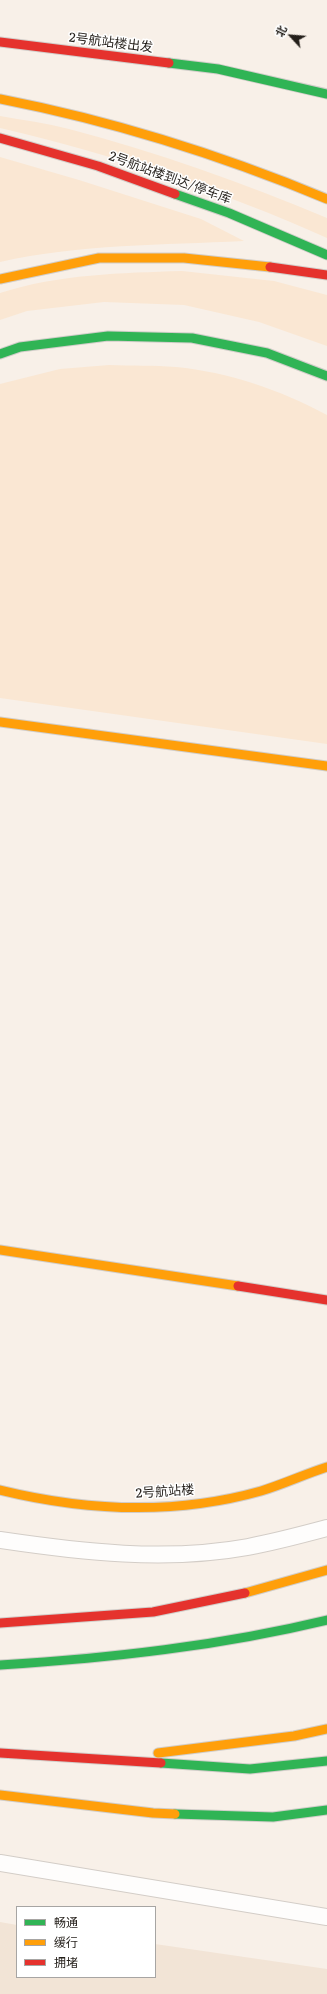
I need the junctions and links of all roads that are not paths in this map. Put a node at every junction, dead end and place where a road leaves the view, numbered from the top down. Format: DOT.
graph roads {
  1 [pos="0,42"];
  2 [pos="218,69"];
  3 [pos="327,85"];
  4 [pos="327,94"];
  5 [pos="0,99"];
  6 [pos="0,138"];
  7 [pos="327,199"];
  8 [pos="327,255"];
  9 [pos="327,275"];
  10 [pos="0,279"];
  11 [pos="0,354"];
  12 [pos="327,376"];
  13 [pos="0,722"];
  14 [pos="327,766"];
  15 [pos="0,1250"];
  16 [pos="327,1300"];
  17 [pos="327,1467"];
  18 [pos="0,1490"];
  19 [pos="327,1528"];
  20 [pos="0,1540"];
  21 [pos="327,1570"];
  22 [pos="327,1620"];
  23 [pos="0,1623"];
  24 [pos="0,1665"];
  25 [pos="327,1729"];
  26 [pos="0,1753"];
  27 [pos="67,1757"];
  28 [pos="327,1761"];
  29 [pos="0,1795"];
  30 [pos="327,1810"];
  31 [pos="0,1863"];
  32 [pos="327,1916"];
  1 -- 2 [label="main road, 2号航站楼出发"];
  2 -- 3 [label="main road, 2号航站楼出发"];
  2 -- 4 [label="main road, 2号航站楼出发"];
  5 -- 7 [label="main road"];
  6 -- 8 [label="main road, 2号航站楼到达/停车库"];
  9 -- 10 [label="main road"];
  11 -- 12 [label="main road"];
  13 -- 14 [label="main road"];
  15 -- 16 [label="main road"];
  17 -- 18 [label="main road, 2号航站楼"];
  19 -- 20 [label="lane"];
  21 -- 23 [label="main road"];
  22 -- 24 [label="main road"];
  25 -- 27 [label="main road"];
  26 -- 27 [label="main road"];
  27 -- 28 [label="main road"];
  29 -- 30 [label="main road"];
  31 -- 32 [label="lane"];
}
